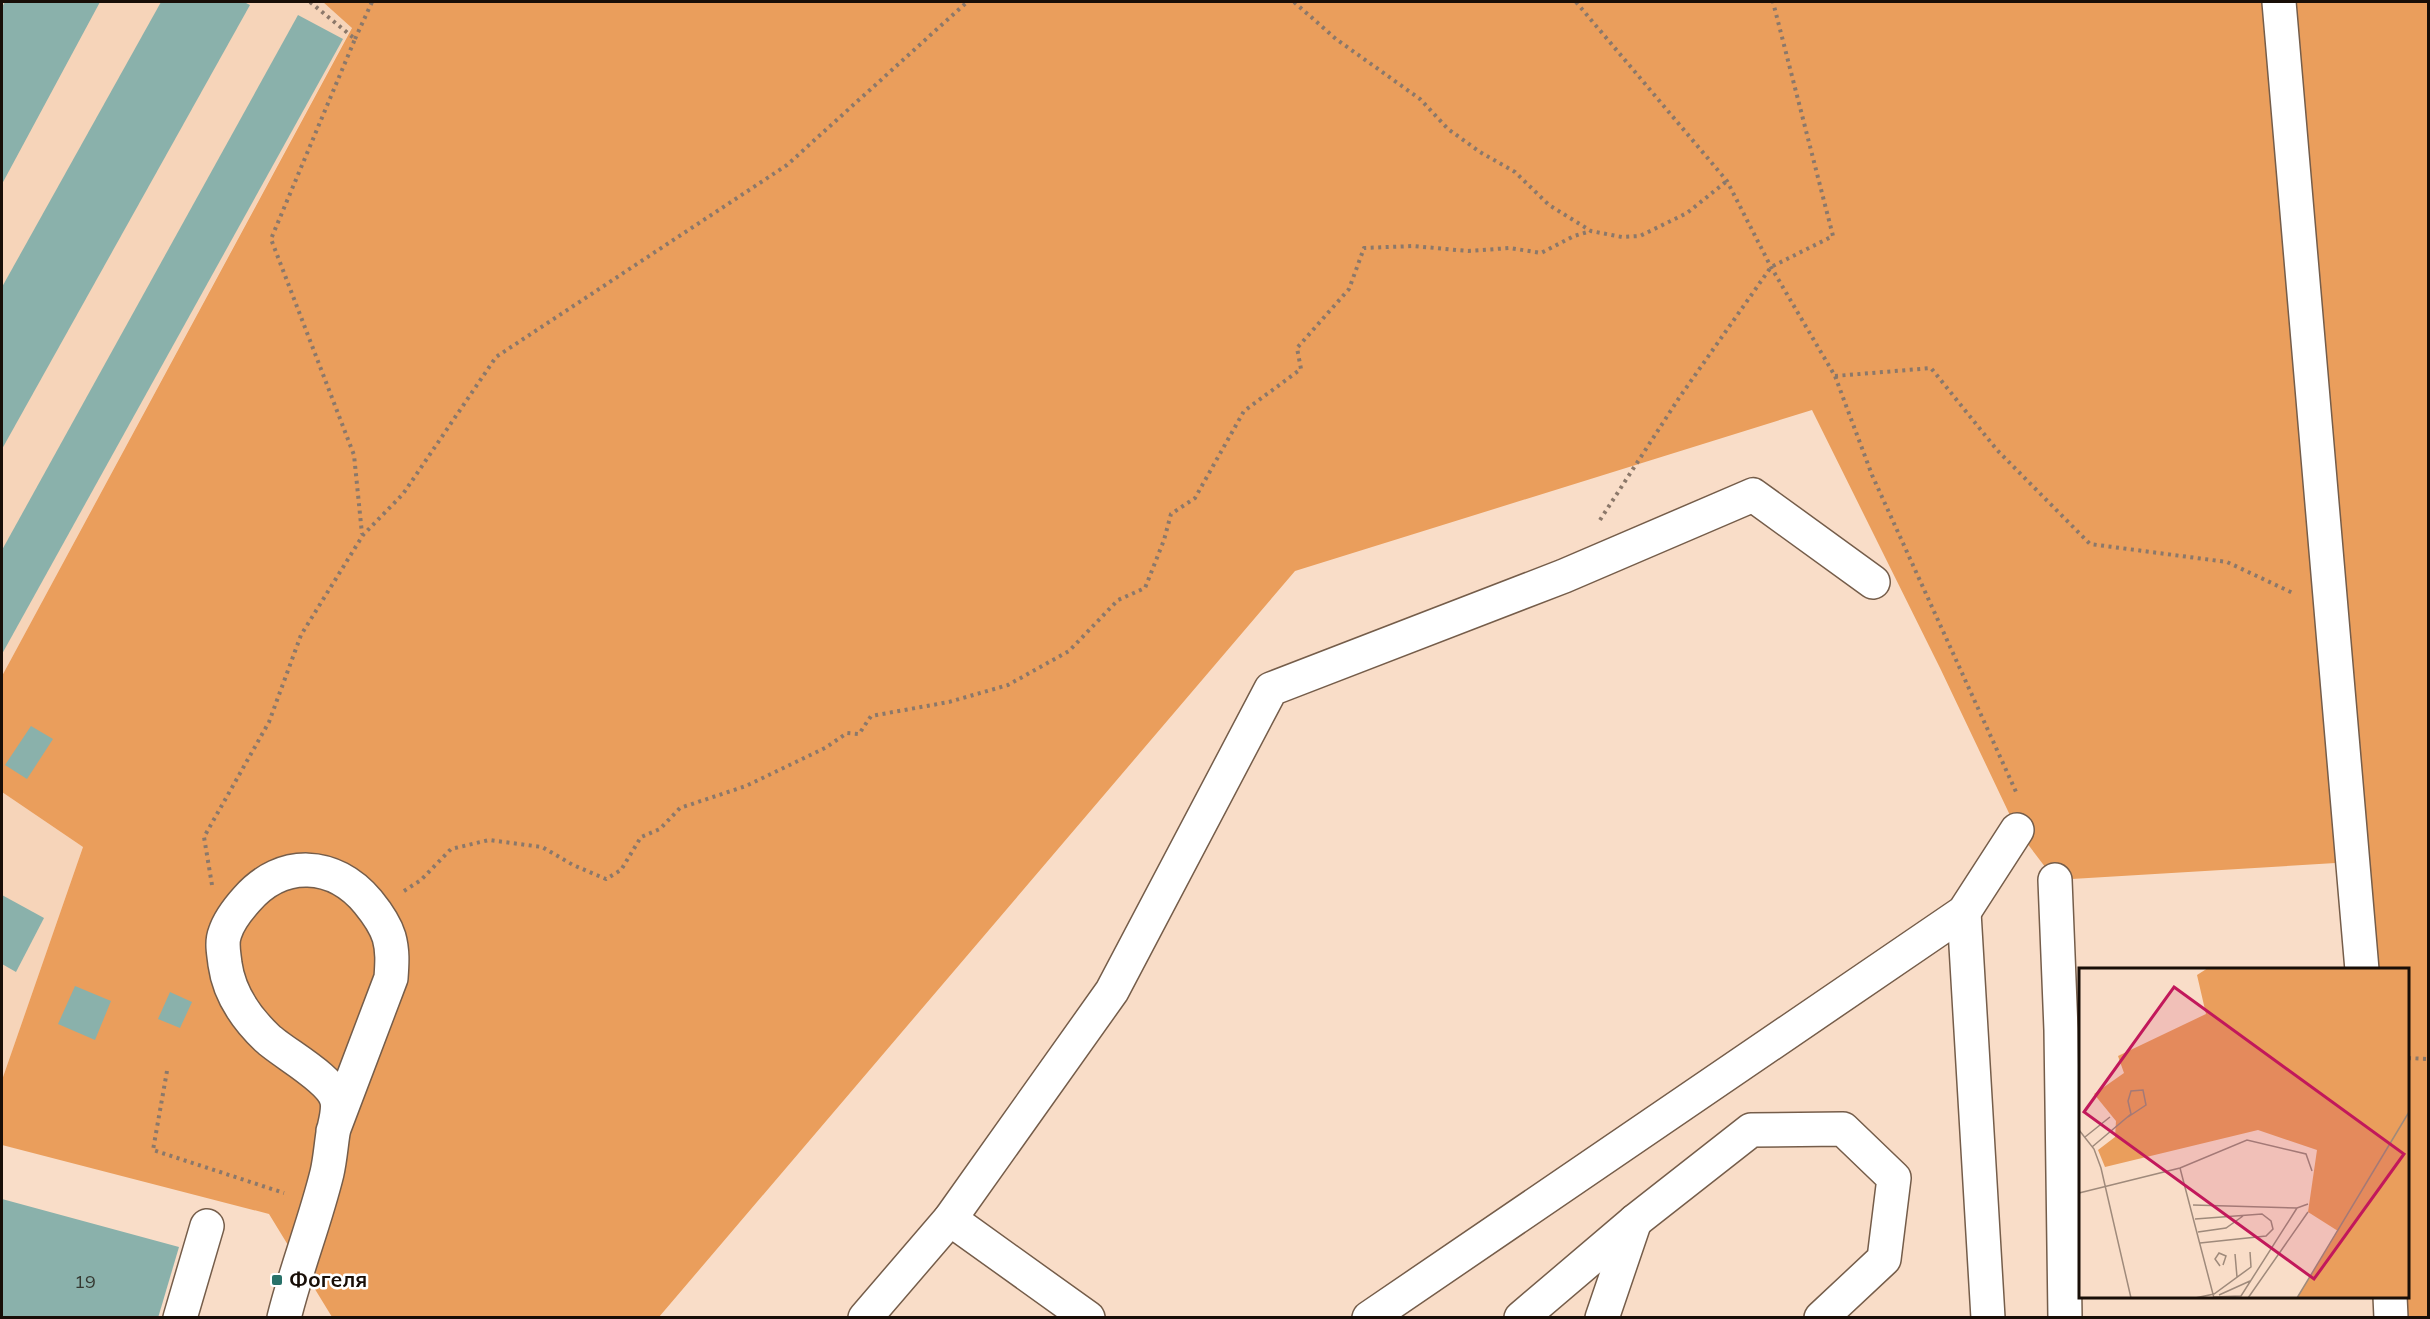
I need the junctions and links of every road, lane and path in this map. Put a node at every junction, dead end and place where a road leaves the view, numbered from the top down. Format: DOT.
graph roads {
  1 [pos="310,2"];
  2 [pos="372,2"];
  3 [pos="967,2"];
  4 [pos="1294,2"];
  5 [pos="1576,2"];
  6 [pos="1773,2"];
  7 [pos="2279,2"];
  8 [pos="355,39"];
  9 [pos="1727,181"];
  10 [pos="1591,231"];
  11 [pos="1771,267"];
  12 [pos="1835,376"];
  13 [pos="1596,527"];
  14 [pos="363,535"];
  15 [pos="1873,582"];
  16 [pos="2331,611"];
  17 [pos="2019,817"];
  18 [pos="2055,880"];
  19 [pos="213,892"];
  20 [pos="401,893"];
  21 [pos="1964,912"];
  22 [pos="2362,968"];
  23 [pos="2409,1058"];
  24 [pos="2428,1059"];
  25 [pos="167,1071"];
  26 [pos="333,1131"];
  27 [pos="291,1195"];
  28 [pos="950,1219"];
  29 [pos="1635,1221"];
  30 [pos="207,1227"];
  31 [pos="2390,1298"];
  32 [pos="180,1317"];
  33 [pos="284,1317"];
  34 [pos="865,1317"];
  35 [pos="1088,1317"];
  36 [pos="1370,1317"];
  37 [pos="1521,1317"];
  38 [pos="1602,1317"];
  39 [pos="1821,1317"];
  40 [pos="1988,1317"];
  41 [pos="2065,1317"];
  42 [pos="2391,1317"];
  1 -- 8 [label="path"];
  2 -- 8 [label="path"];
  3 -- 14 [label="path"];
  4 -- 10 [label="path"];
  5 -- 9 [label="path"];
  6 -- 11 [label="path"];
  7 -- 16 [label="street"];
  8 -- 14 [label="path"];
  9 -- 10 [label="path"];
  9 -- 11 [label="path"];
  10 -- 20 [label="path"];
  11 -- 12 [label="path"];
  11 -- 13 [label="path"];
  12 -- 16 [label="path"];
  12 -- 17 [label="path"];
  14 -- 19 [label="path"];
  15 -- 28 [label="street"];
  16 -- 22 [label="street"];
  17 -- 21 [label="street"];
  18 -- 41 [label="street"];
  21 -- 36 [label="street"];
  21 -- 40 [label="street"];
  23 -- 24 [label="path"];
  25 -- 27 [label="path"];
  26 -- 26 [label="street"];
  26 -- 33 [label="street"];
  28 -- 34 [label="street"];
  28 -- 35 [label="street"];
  29 -- 37 [label="street"];
  29 -- 38 [label="street"];
  29 -- 39 [label="street"];
  30 -- 32 [label="street"];
  31 -- 42 [label="street"];
}
